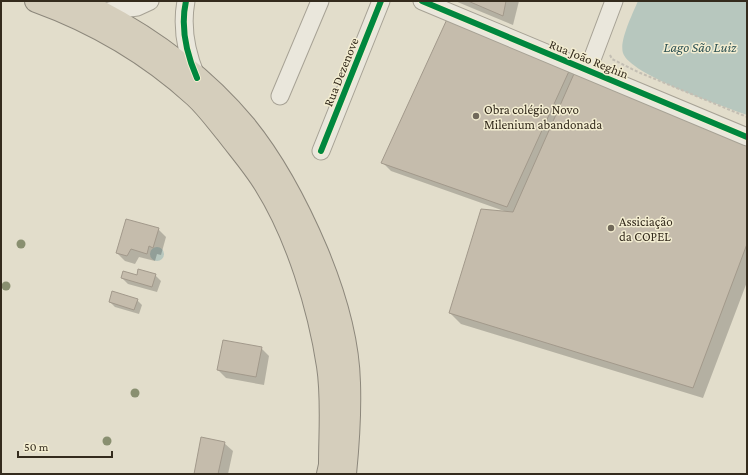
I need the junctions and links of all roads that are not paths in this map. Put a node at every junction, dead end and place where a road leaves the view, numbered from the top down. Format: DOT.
graph roads {
  1 [pos="36,1"];
  2 [pos="79,1"];
  3 [pos="150,1"];
  4 [pos="186,1"];
  5 [pos="320,1"];
  6 [pos="381,1"];
  7 [pos="422,1"];
  8 [pos="605,1"];
  9 [pos="614,1"];
  10 [pos="101,12"];
  11 [pos="583,68"];
  12 [pos="197,78"];
  13 [pos="280,96"];
  14 [pos="747,137"];
  15 [pos="321,151"];
  16 [pos="328,474"];
  17 [pos="345,474"];
  1 -- 16 [label="highway"];
  2 -- 10 [label="highway"];
  3 -- 10 [label="street"];
  4 -- 12 [label="street"];
  5 -- 13 [label="street"];
  6 -- 15 [label="street, Rua Dezenove"];
  7 -- 11 [label="street, Rua João Reghin"];
  8 -- 11 [label="street"];
  9 -- 11 [label="street"];
  10 -- 12 [label="highway"];
  11 -- 14 [label="street, Rua João Reghin"];
  12 -- 17 [label="highway"];
}
